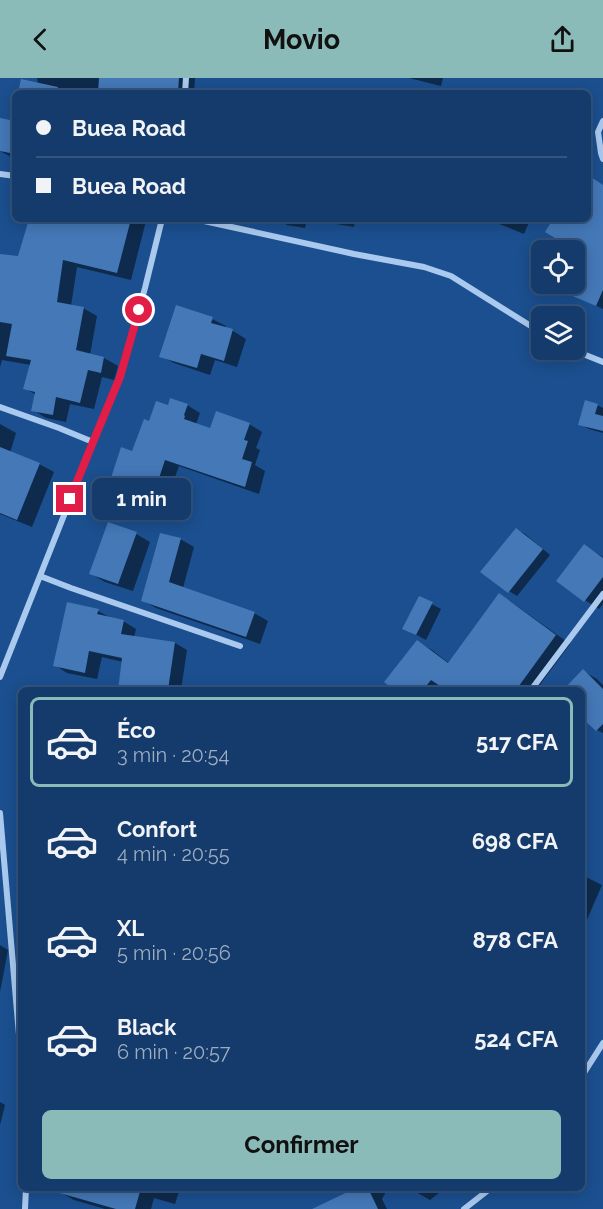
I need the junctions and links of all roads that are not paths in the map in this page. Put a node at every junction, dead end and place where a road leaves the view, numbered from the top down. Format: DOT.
graph roads {
  1 [pos="603,122"];
  2 [pos="603,159"];
  3 [pos="161,222"];
  4 [pos="209,222"];
  5 [pos="531,326"];
  6 [pos="585,355"];
  7 [pos="603,362"];
  8 [pos="0,407"];
  9 [pos="93,442"];
  10 [pos="40,576"];
  11 [pos="603,594"];
  12 [pos="240,646"];
  13 [pos="0,677"];
  14 [pos="533,687"];
  15 [pos="0,813"];
  16 [pos="18,1023"];
  17 [pos="603,1043"];
  18 [pos="585,1071"];
  19 [pos="26,1191"];
  20 [pos="487,1191"];
  21 [pos="25,1209"];
  22 [pos="464,1209"];
  1 -- 2 [label="street"];
  3 -- 9 [label="street"];
  4 -- 5 [label="street"];
  6 -- 7 [label="street"];
  8 -- 9 [label="street"];
  9 -- 10 [label="street"];
  10 -- 12 [label="street"];
  10 -- 13 [label="street"];
  11 -- 14 [label="street"];
  15 -- 16 [label="street"];
  17 -- 18 [label="street"];
  19 -- 21 [label="street"];
  20 -- 22 [label="street"];
}
